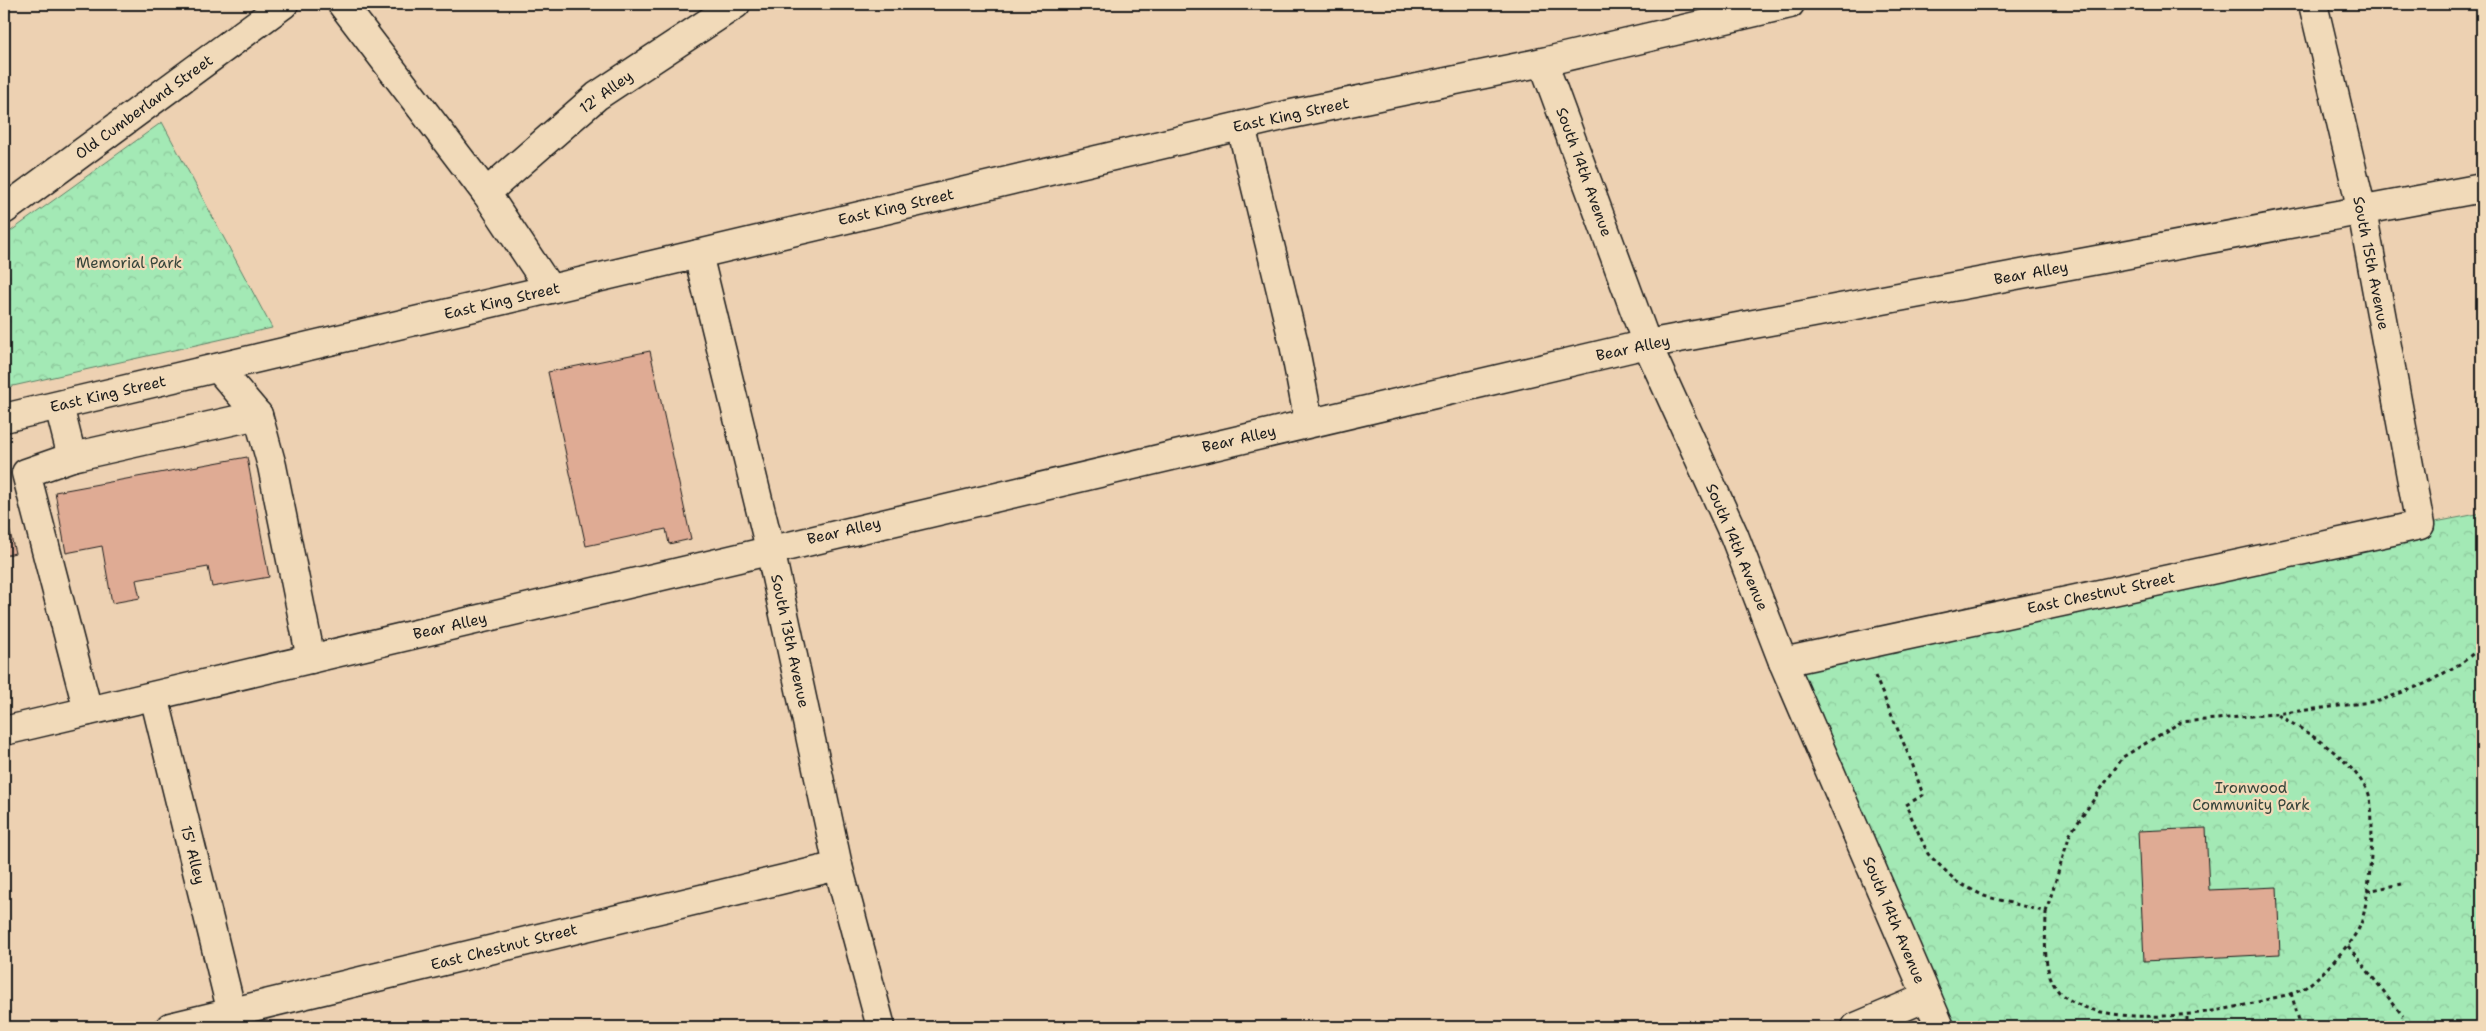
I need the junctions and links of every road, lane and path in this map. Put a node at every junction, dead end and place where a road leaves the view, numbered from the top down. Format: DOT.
graph roads {
  1 [pos="284,4"];
  2 [pos="342,4"];
  3 [pos="736,4"];
  4 [pos="1790,4"];
  5 [pos="2313,4"];
  6 [pos="1544,62"];
  7 [pos="1241,126"];
  8 [pos="2482,188"];
  9 [pos="486,193"];
  10 [pos="4,210"];
  11 [pos="2362,211"];
  12 [pos="698,254"];
  13 [pos="550,289"];
  14 [pos="1647,344"];
  15 [pos="218,368"];
  16 [pos="59,406"];
  17 [pos="258,415"];
  18 [pos="4,418"];
  19 [pos="1308,423"];
  20 [pos="72,457"];
  21 [pos="2420,525"];
  22 [pos="770,549"];
  23 [pos="1862,644"];
  24 [pos="2482,646"];
  25 [pos="312,659"];
  26 [pos="1783,662"];
  27 [pos="154,696"];
  28 [pos="88,711"];
  29 [pos="2276,714"];
  30 [pos="4,731"];
  31 [pos="838,866"];
  32 [pos="2402,884"];
  33 [pos="2367,891"];
  34 [pos="2046,912"];
  35 [pos="2348,945"];
  36 [pos="2291,992"];
  37 [pos="1927,997"];
  38 [pos="232,1013"];
  39 [pos="2403,1016"];
  40 [pos="2187,1017"];
  41 [pos="2131,1021"];
  42 [pos="2150,1022"];
  43 [pos="170,1027"];
  44 [pos="881,1027"];
  45 [pos="1856,1027"];
  46 [pos="1940,1027"];
  47 [pos="2187,1027"];
  48 [pos="2301,1027"];
  1 -- 10 [label="street, Old Cumberland Street"];
  2 -- 9 [label="street"];
  3 -- 9 [label="street, 12' Alley"];
  4 -- 6 [label="street, East King Street"];
  5 -- 11 [label="street, South 15th Avenue"];
  6 -- 7 [label="street, East King Street"];
  6 -- 14 [label="street, South 14th Avenue"];
  7 -- 12 [label="street, East King Street"];
  7 -- 19 [label="street"];
  8 -- 11 [label="street, Bear Alley"];
  9 -- 13 [label="street"];
  11 -- 14 [label="street, Bear Alley"];
  11 -- 21 [label="street, South 15th Avenue"];
  12 -- 13 [label="street, East King Street"];
  12 -- 22 [label="street, South 13th Avenue"];
  13 -- 15 [label="street, East King Street"];
  14 -- 19 [label="street, Bear Alley"];
  14 -- 26 [label="street, South 14th Avenue"];
  15 -- 16 [label="street, East King Street"];
  15 -- 17 [label="street"];
  16 -- 18 [label="street, East King Street"];
  16 -- 20 [label="street"];
  17 -- 20 [label="street"];
  17 -- 25 [label="street"];
  19 -- 22 [label="street, Bear Alley"];
  20 -- 28 [label="street"];
  21 -- 23 [label="street, East Chestnut Street"];
  22 -- 25 [label="street, Bear Alley"];
  22 -- 31 [label="street, South 13th Avenue"];
  23 -- 26 [label="street, East Chestnut Street"];
  23 -- 34 [label="path"];
  24 -- 29 [label="path"];
  25 -- 27 [label="street, Bear Alley"];
  26 -- 37 [label="street, South 14th Avenue"];
  27 -- 28 [label="street, Bear Alley"];
  27 -- 38 [label="street, 15' Alley"];
  28 -- 30 [label="street, Bear Alley"];
  29 -- 33 [label="path"];
  29 -- 34 [label="path"];
  31 -- 38 [label="street, East Chestnut Street"];
  31 -- 44 [label="street, South 13th Avenue"];
  32 -- 33 [label="path"];
  33 -- 35 [label="path"];
  34 -- 41 [label="path"];
  35 -- 36 [label="path"];
  35 -- 39 [label="path"];
  36 -- 40 [label="path"];
  36 -- 48 [label="path"];
  37 -- 45 [label="street"];
  37 -- 46 [label="street, South 14th Avenue"];
  38 -- 43 [label="street, East Chestnut Street"];
  40 -- 42 [label="path"];
  40 -- 47 [label="path"];
}
